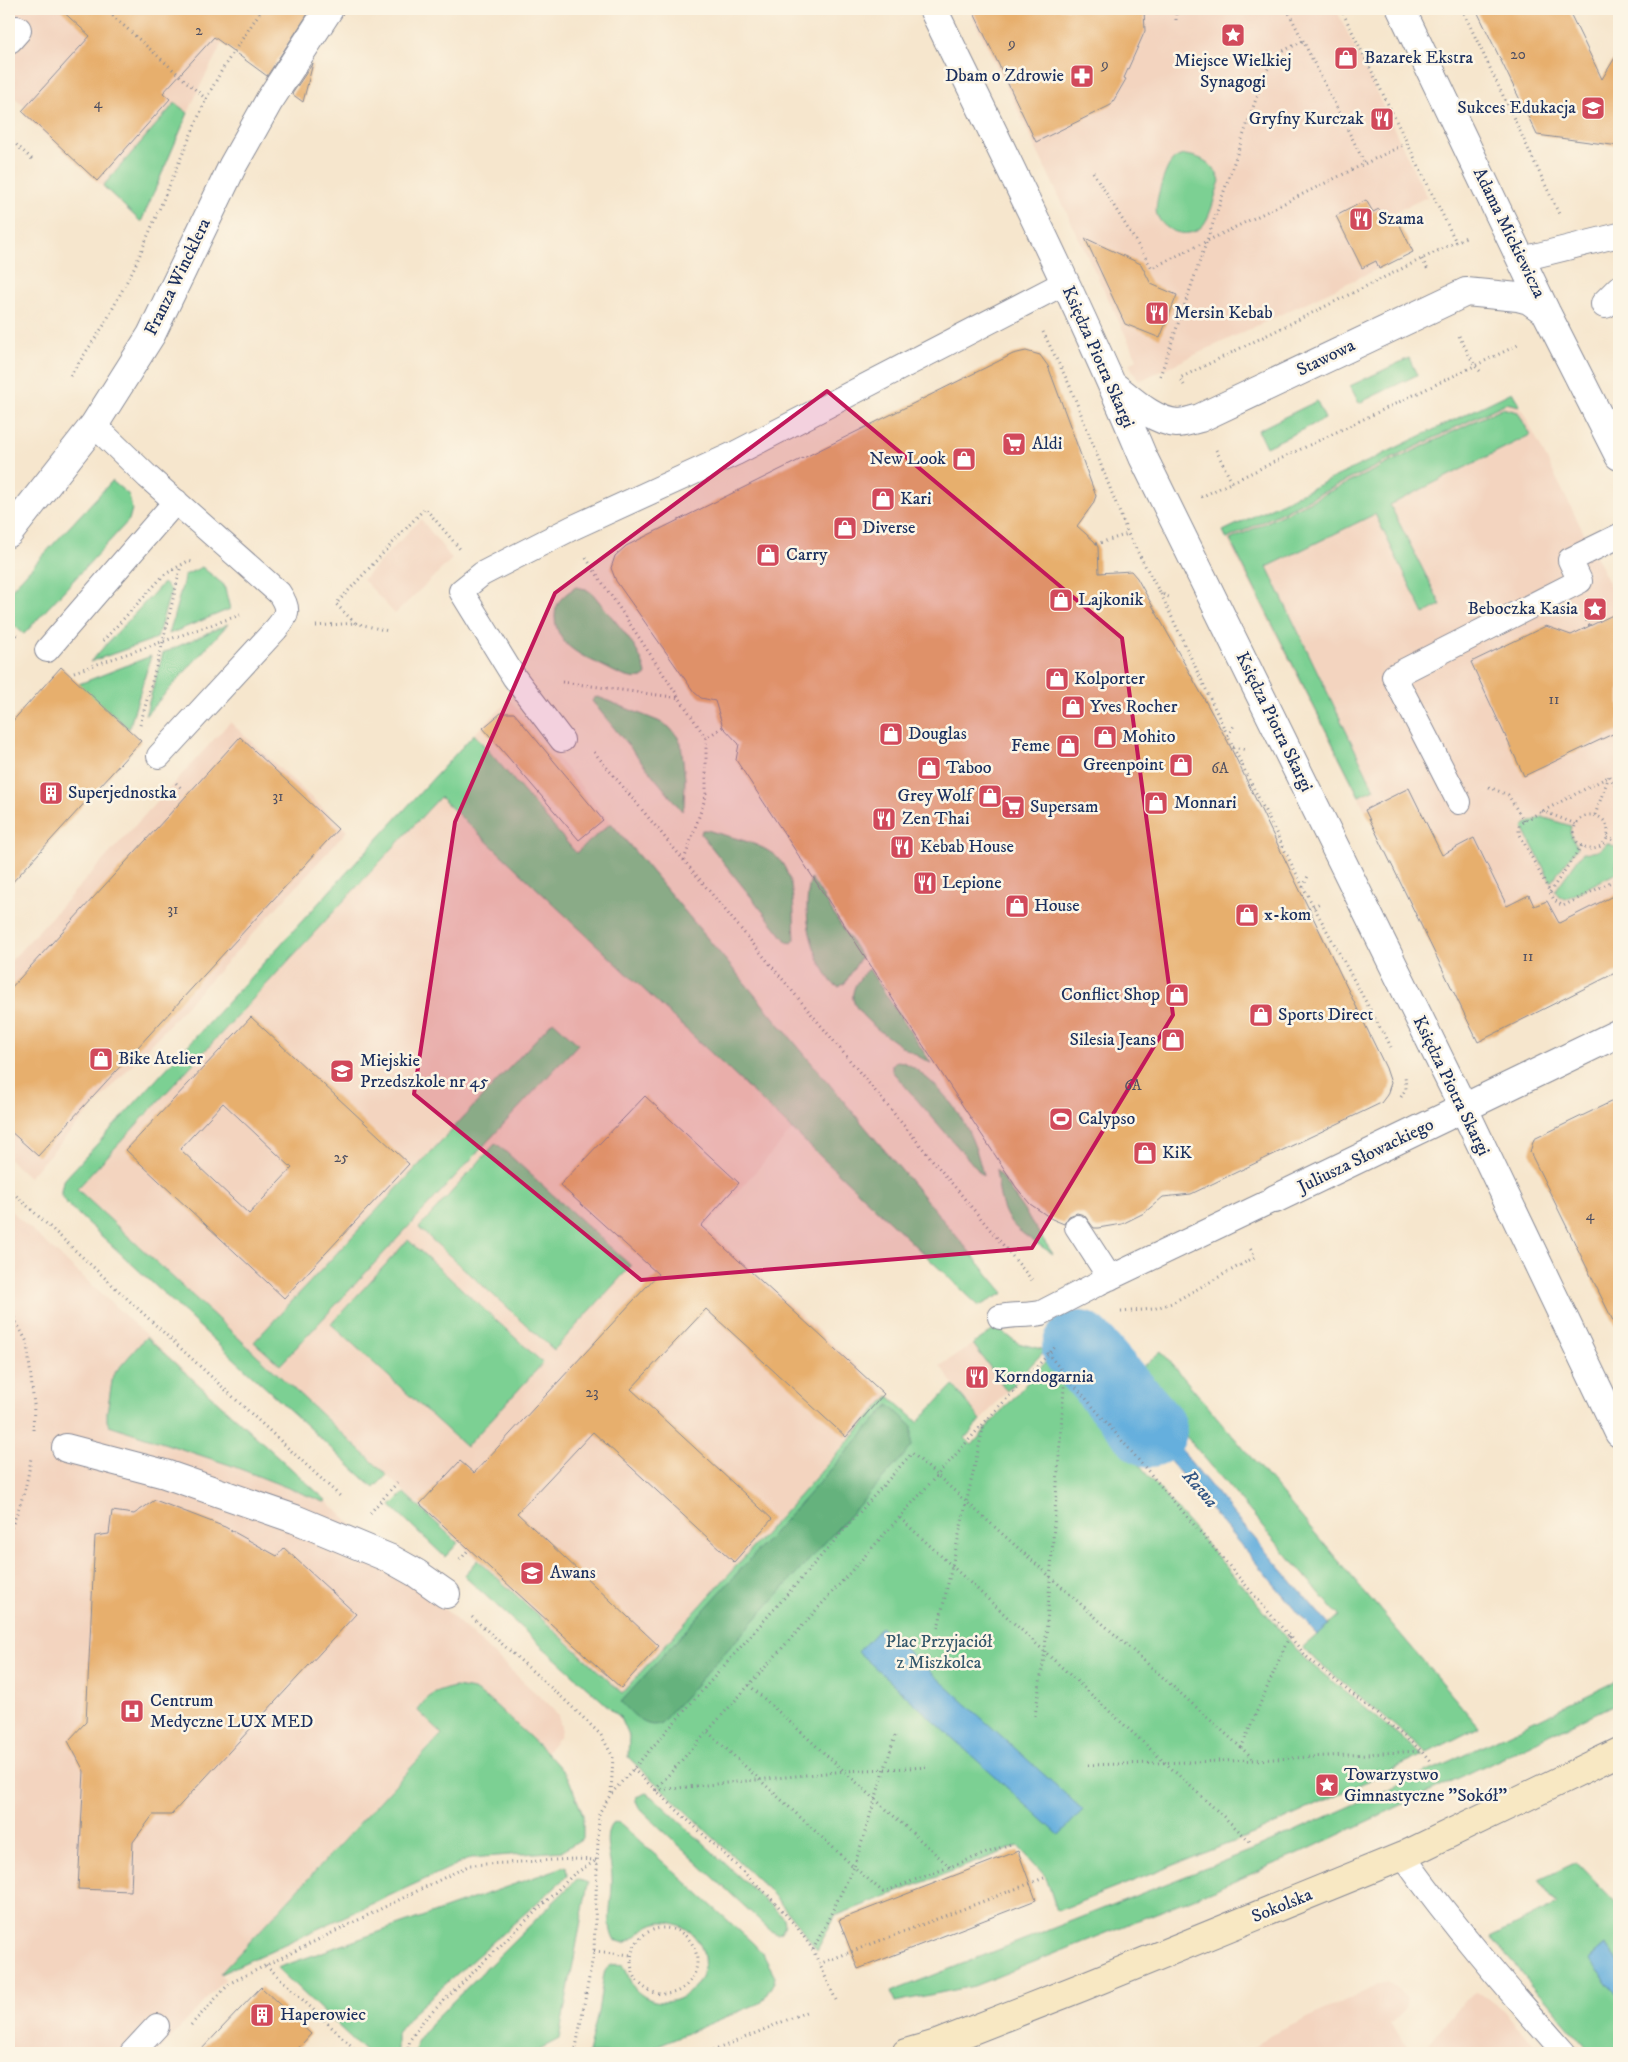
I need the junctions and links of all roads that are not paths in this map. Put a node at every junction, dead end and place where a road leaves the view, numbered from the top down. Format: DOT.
graph roads {
  1 [pos="329,9"];
  2 [pos="934,9"];
  3 [pos="1402,9"];
  4 [pos="1619,235"];
  5 [pos="1522,259"];
  6 [pos="1064,283"];
  7 [pos="1546,312"];
  8 [pos="1113,385"];
  9 [pos="94,425"];
  10 [pos="1619,456"];
  11 [pos="176,501"];
  12 [pos="9,533"];
  13 [pos="1619,536"];
  14 [pos="47,650"];
  15 [pos="562,740"];
  16 [pos="159,756"];
  17 [pos="1459,802"];
  18 [pos="1619,1033"];
  19 [pos="1464,1109"];
  20 [pos="1275,1199"];
  21 [pos="1077,1227"];
  22 [pos="1110,1278"];
  23 [pos="1000,1317"];
  24 [pos="1619,1434"];
  25 [pos="66,1448"];
  26 [pos="446,1594"];
  27 [pos="1619,1752"];
  28 [pos="1404,1856"];
  29 [pos="157,2026"];
  30 [pos="930,2048"];
  31 [pos="132,2053"];
  32 [pos="906,2053"];
  33 [pos="1564,2053"];
  1 -- 9 [label="street, Franza Wincklera"];
  2 -- 6 [label="street, Księdza Piotra Skargi"];
  3 -- 5 [label="street, Adama Mickiewicza"];
  4 -- 5 [label="lane"];
  5 -- 7 [label="street, Adama Mickiewicza"];
  6 -- 8 [label="street, Księdza Piotra Skargi"];
  6 -- 15 [label="lane"];
  7 -- 8 [label="street, Stawowa"];
  7 -- 10 [label="street, Adama Mickiewicza"];
  8 -- 19 [label="street, Księdza Piotra Skargi"];
  9 -- 11 [label="lane"];
  9 -- 12 [label="street, Franza Wincklera"];
  11 -- 14 [label="lane"];
  11 -- 16 [label="lane"];
  13 -- 17 [label="lane"];
  18 -- 19 [label="street, Juliusza Słowackiego"];
  19 -- 20 [label="street, Juliusza Słowackiego"];
  19 -- 24 [label="street, Księdza Piotra Skargi"];
  20 -- 22 [label="lane"];
  21 -- 22 [label="lane"];
  22 -- 23 [label="lane"];
  25 -- 26 [label="street"];
  27 -- 28 [label="street, Sokolska"];
  28 -- 30 [label="street, Sokolska"];
  28 -- 33 [label="lane"];
  29 -- 31 [label="lane"];
  30 -- 32 [label="street, Sokolska"];
}
